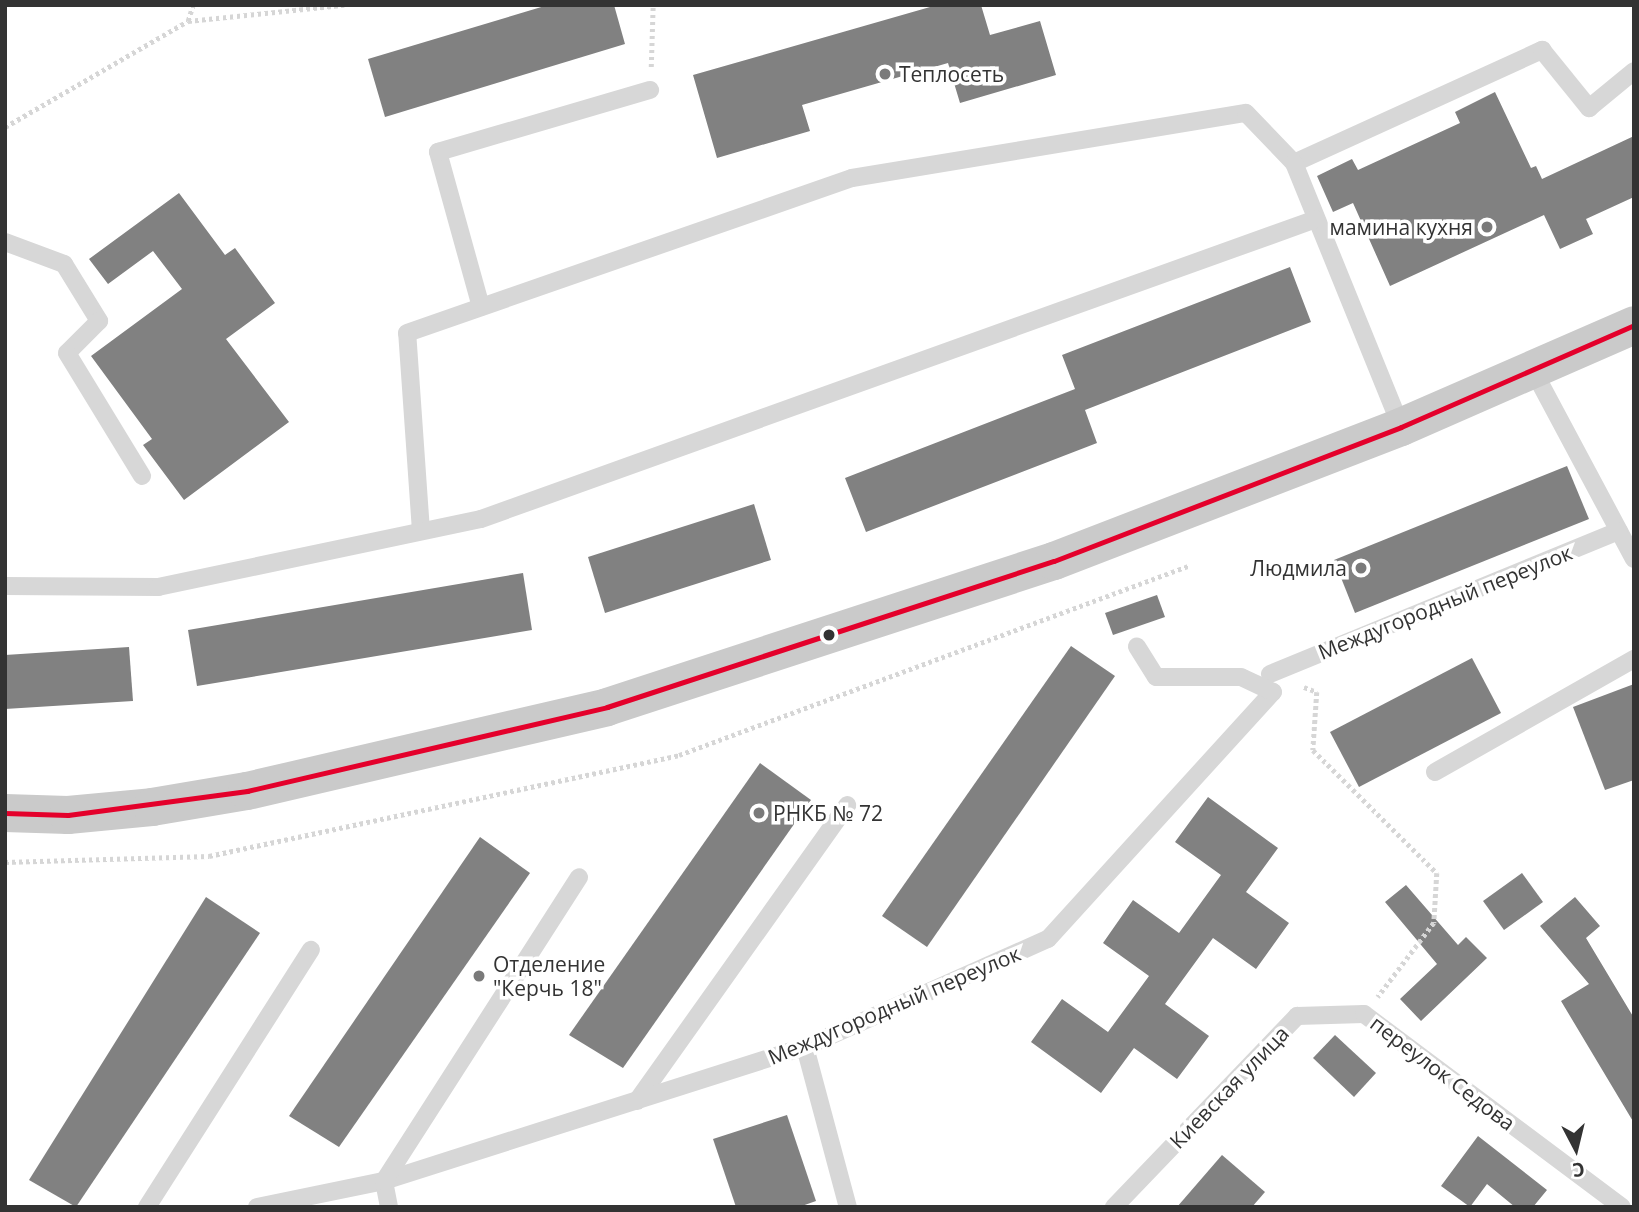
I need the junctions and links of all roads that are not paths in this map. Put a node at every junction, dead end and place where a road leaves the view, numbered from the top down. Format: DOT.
graph roads {
  1 [pos="1634,71"];
  2 [pos="650,90"];
  3 [pos="1294,163"];
  4 [pos="1316,219"];
  5 [pos="5,242"];
  6 [pos="481,307"];
  7 [pos="1634,325"];
  8 [pos="1533,370"];
  9 [pos="1401,427"];
  10 [pos="142,476"];
  11 [pos="421,531"];
  12 [pos="1619,531"];
  13 [pos="1634,559"];
  14 [pos="5,586"];
  15 [pos="1137,646"];
  16 [pos="1634,660"];
  17 [pos="1272,683"];
  18 [pos="1435,772"];
  19 [pos="847,805"];
  20 [pos="5,813"];
  21 [pos="579,877"];
  22 [pos="311,950"];
  23 [pos="1364,1014"];
  24 [pos="805,1047"];
  25 [pos="636,1101"];
  26 [pos="384,1181"];
  27 [pos="147,1207"];
  28 [pos="257,1207"];
  29 [pos="389,1207"];
  30 [pos="848,1207"];
  31 [pos="1114,1207"];
  32 [pos="1622,1207"];
  1 -- 3 [label="lane"];
  2 -- 6 [label="lane"];
  3 -- 4 [label="lane"];
  3 -- 6 [label="lane"];
  4 -- 9 [label="lane"];
  4 -- 11 [label="lane"];
  5 -- 10 [label="lane"];
  6 -- 11 [label="lane"];
  7 -- 8 [label="main road"];
  8 -- 9 [label="main road"];
  8 -- 12 [label="lane"];
  9 -- 20 [label="main road"];
  11 -- 14 [label="lane"];
  12 -- 13 [label="lane"];
  12 -- 17 [label="lane, Междугородный переулок"];
  15 -- 17 [label="lane"];
  16 -- 18 [label="lane"];
  17 -- 24 [label="lane, Междугородный переулок"];
  19 -- 25 [label="lane"];
  21 -- 26 [label="lane"];
  22 -- 27 [label="lane"];
  23 -- 31 [label="lane, Киевская улица"];
  23 -- 32 [label="lane, переулок Седова"];
  24 -- 25 [label="lane, Междугородный переулок"];
  24 -- 30 [label="lane"];
  25 -- 26 [label="lane, Междугородный переулок"];
  26 -- 28 [label="lane, Междугородный переулок"];
  26 -- 29 [label="lane"];
}
